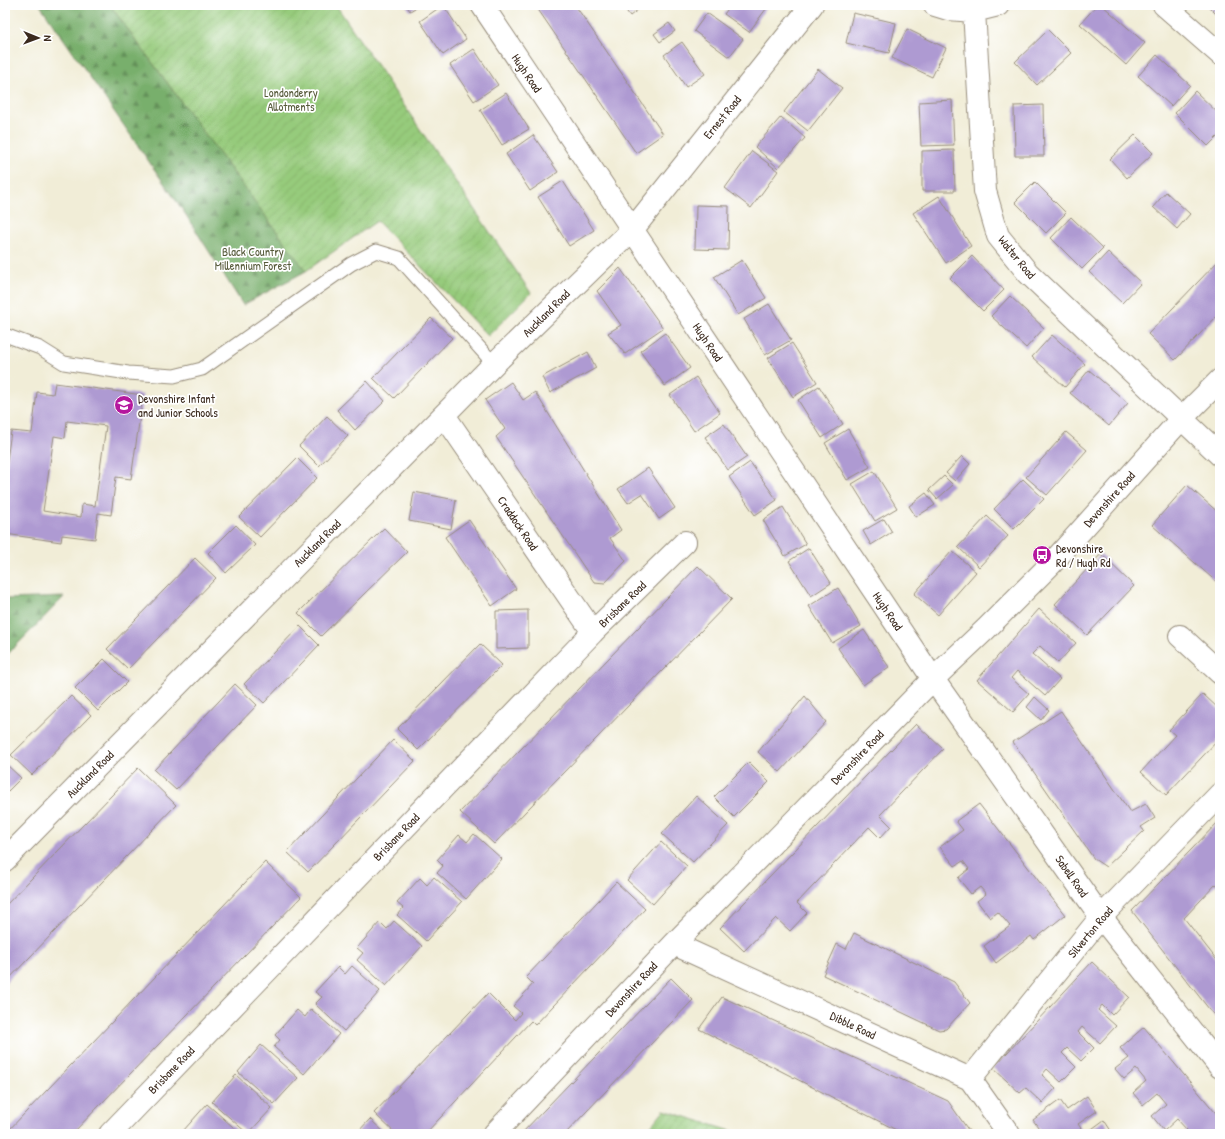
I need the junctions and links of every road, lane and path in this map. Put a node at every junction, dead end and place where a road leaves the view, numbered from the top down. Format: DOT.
graph roads {
  1 [pos="482,5"];
  2 [pos="812,5"];
  3 [pos="935,5"];
  4 [pos="998,5"];
  5 [pos="1164,5"];
  6 [pos="974,11"];
  7 [pos="1220,54"];
  8 [pos="633,229"];
  9 [pos="5,335"];
  10 [pos="494,364"];
  11 [pos="1220,380"];
  12 [pos="444,415"];
  13 [pos="1182,418"];
  14 [pos="1220,455"];
  15 [pos="685,542"];
  16 [pos="593,632"];
  17 [pos="1180,636"];
  18 [pos="1220,673"];
  19 [pos="933,679"];
  20 [pos="1220,794"];
  21 [pos="5,860"];
  22 [pos="1101,917"];
  23 [pos="674,944"];
  24 [pos="1220,1067"];
  25 [pos="970,1079"];
  26 [pos="110,1134"];
  27 [pos="494,1134"];
  28 [pos="1009,1134"];
  1 -- 8 [label="street, Hugh Road"];
  2 -- 8 [label="street, Ernest Road"];
  3 -- 6 [label="street"];
  4 -- 6 [label="street"];
  5 -- 7 [label="street"];
  6 -- 13 [label="street, Walter Road"];
  8 -- 10 [label="street, Auckland Road"];
  8 -- 19 [label="street, Hugh Road"];
  9 -- 10 [label="lane"];
  10 -- 12 [label="street, Auckland Road"];
  11 -- 13 [label="street, Devonshire Road"];
  12 -- 16 [label="street, Craddock Road"];
  12 -- 21 [label="street, Auckland Road"];
  13 -- 14 [label="street, Walter Road"];
  13 -- 19 [label="street, Devonshire Road"];
  15 -- 16 [label="street, Brisbane Road"];
  16 -- 26 [label="street, Brisbane Road"];
  17 -- 18 [label="street"];
  19 -- 22 [label="street, Sabell Road"];
  19 -- 23 [label="street, Devonshire Road"];
  20 -- 22 [label="street, Silverton Road"];
  22 -- 24 [label="street, Sabell Road"];
  22 -- 25 [label="street, Silverton Road"];
  23 -- 25 [label="street, Dibble Road"];
  23 -- 27 [label="street, Devonshire Road"];
  25 -- 28 [label="street"];
}
